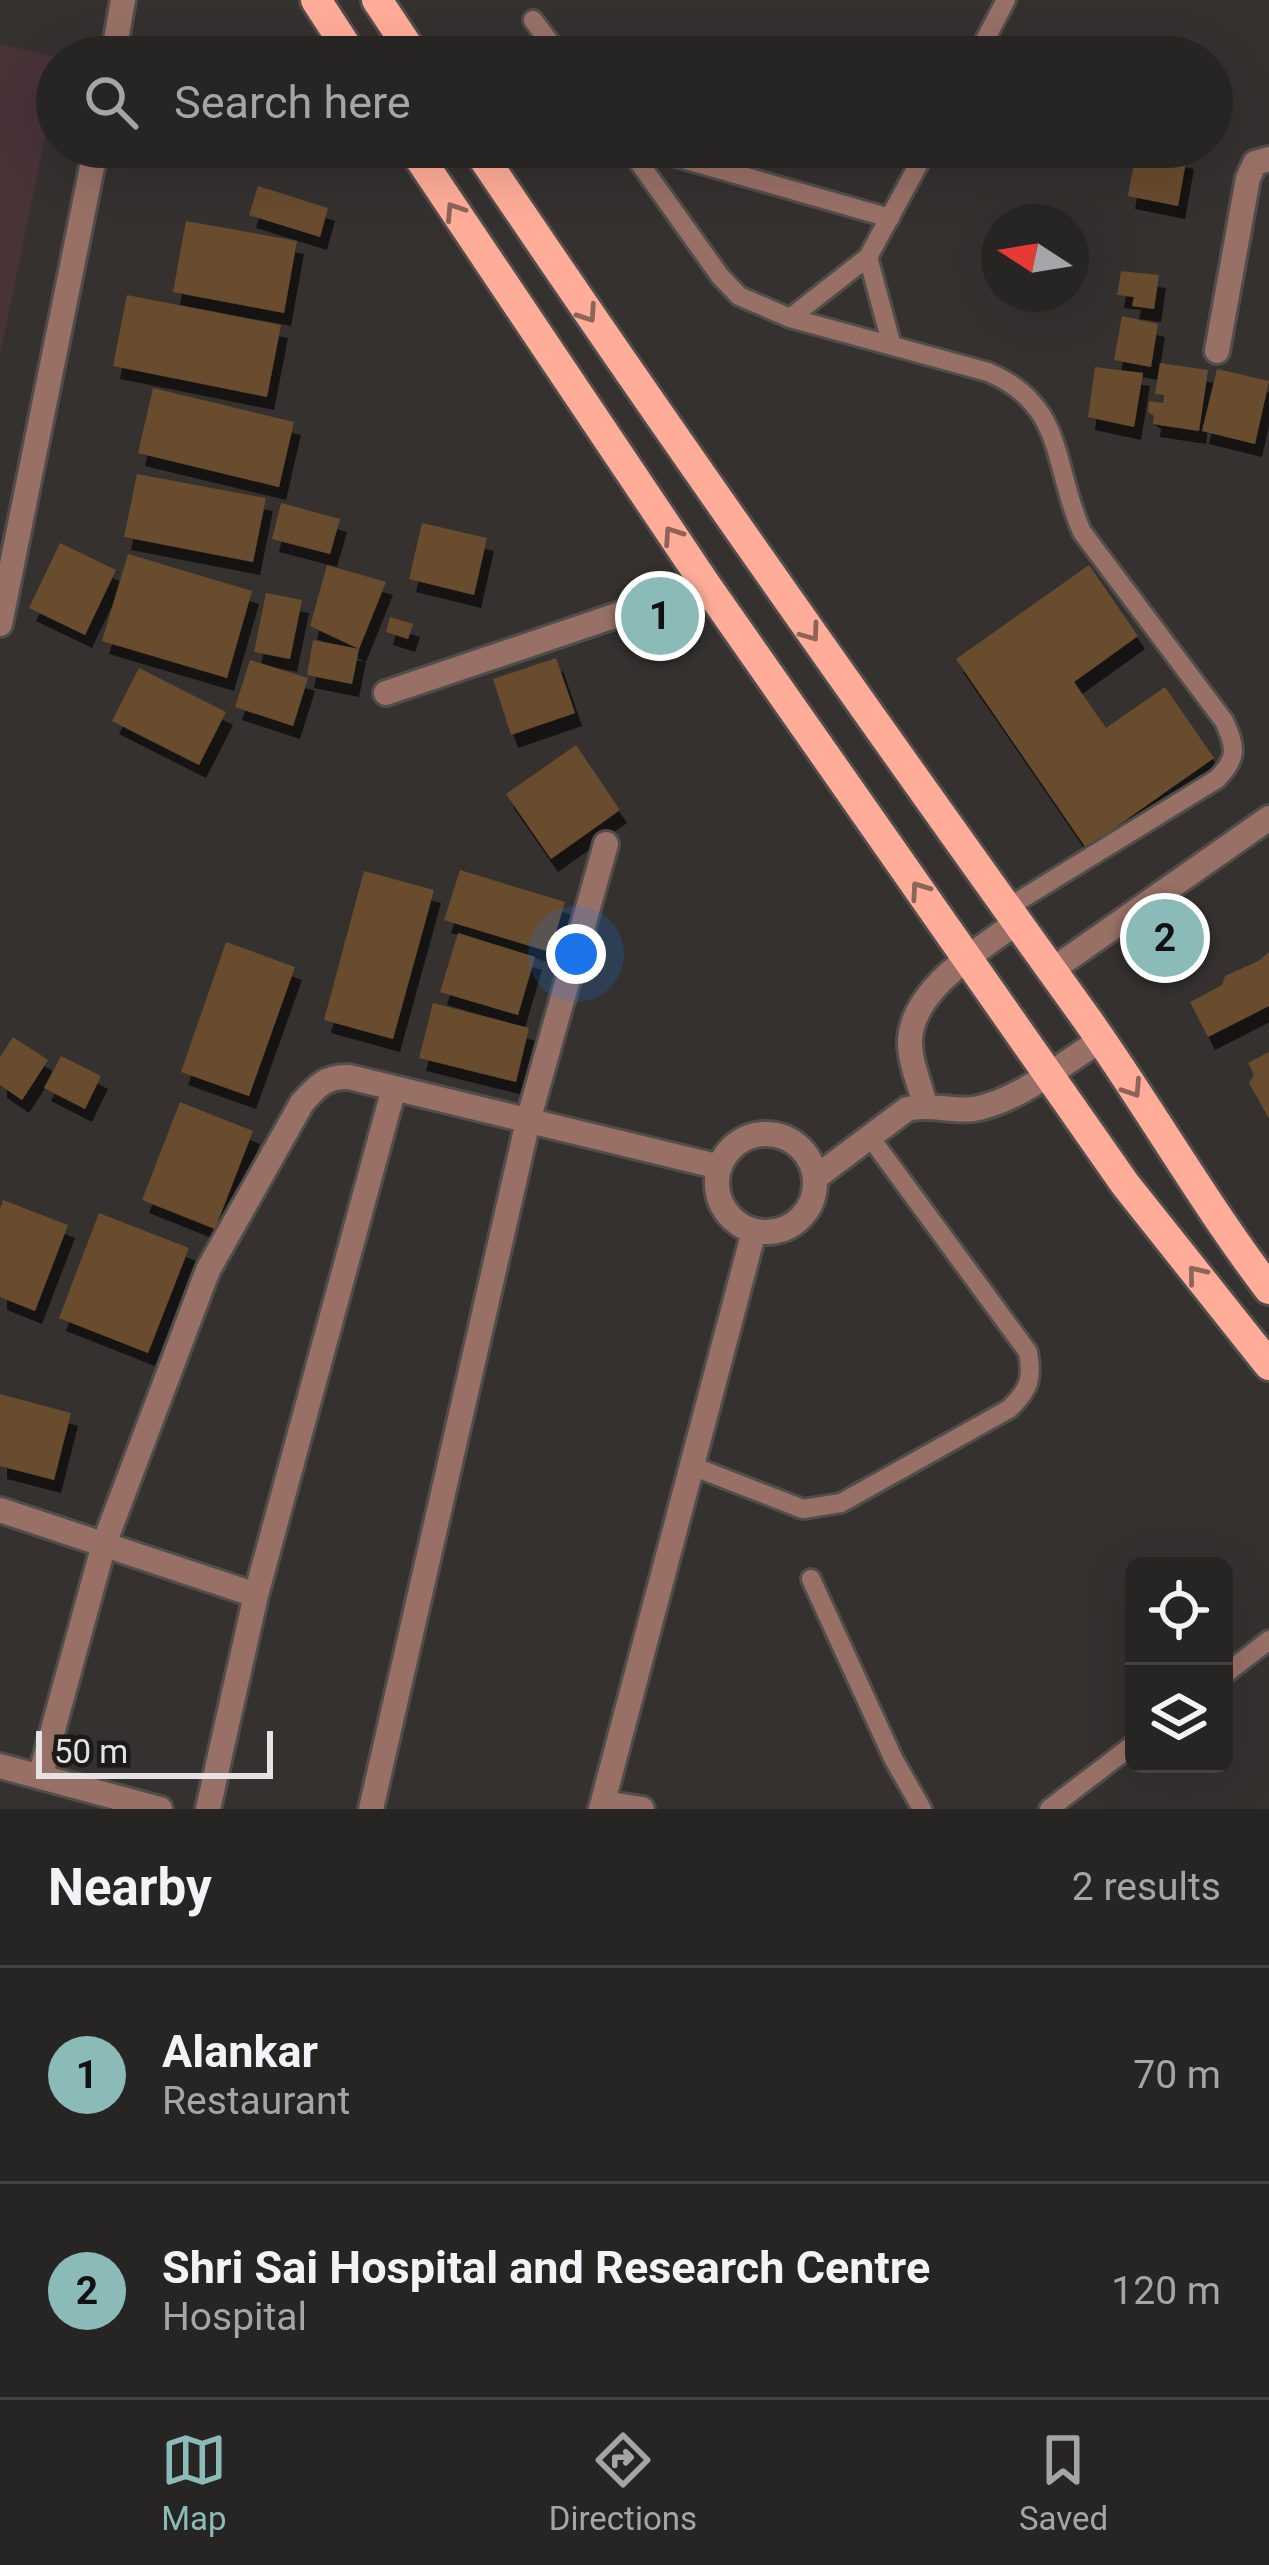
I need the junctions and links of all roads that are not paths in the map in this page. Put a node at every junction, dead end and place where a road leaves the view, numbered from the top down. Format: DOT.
graph roads {
  1 [pos="123,0"];
  2 [pos="316,0"];
  3 [pos="377,0"];
  4 [pos="1006,0"];
  5 [pos="533,20"];
  6 [pos="117,36"];
  7 [pos="339,36"];
  8 [pos="401,36"];
  9 [pos="545,36"];
  10 [pos="987,36"];
  11 [pos="1269,159"];
  12 [pos="92,168"];
  13 [pos="426,168"];
  14 [pos="490,168"];
  15 [pos="643,168"];
  16 [pos="715,168"];
  17 [pos="917,168"];
  18 [pos="890,218"];
  19 [pos="868,257"];
  20 [pos="790,318"];
  21 [pos="892,346"];
  22 [pos="1217,351"];
  23 [pos="706,585"];
  24 [pos="0,624"];
  25 [pos="386,693"];
  26 [pos="1269,818"];
  27 [pos="606,844"];
  28 [pos="1012,915"];
  29 [pos="968,960"];
  30 [pos="1052,970"];
  31 [pos="1101,1040"];
  32 [pos="1047,1073"];
  33 [pos="394,1088"];
  34 [pos="925,1105"];
  35 [pos="527,1120"];
  36 [pos="870,1137"];
  37 [pos="720,1167"];
  38 [pos="815,1178"];
  39 [pos="754,1231"];
  40 [pos="1269,1289"];
  41 [pos="1269,1365"];
  42 [pos="692,1466"];
  43 [pos="0,1510"];
  44 [pos="104,1544"];
  45 [pos="811,1579"];
  46 [pos="256,1595"];
  47 [pos="1269,1640"];
  48 [pos="1233,1668"];
  49 [pos="1125,1751"];
  50 [pos="0,1766"];
  51 [pos="40,1777"];
  52 [pos="602,1806"];
  53 [pos="160,1809"];
  54 [pos="208,1809"];
  55 [pos="371,1809"];
  56 [pos="642,1809"];
  57 [pos="922,1809"];
  58 [pos="1049,1809"];
  1 -- 6 [label="street"];
  2 -- 7 [label="main road"];
  3 -- 8 [label="main road"];
  4 -- 10 [label="lane"];
  5 -- 9 [label="lane"];
  11 -- 22 [label="street"];
  12 -- 24 [label="street"];
  23 -- 13 [label="main road, one-way"];
  14 -- 28 [label="main road, one-way"];
  15 -- 20 [label="lane"];
  16 -- 18 [label="lane"];
  17 -- 18 [label="lane"];
  18 -- 19 [label="lane"];
  19 -- 20 [label="lane"];
  19 -- 21 [label="lane"];
  20 -- 21 [label="lane"];
  21 -- 28 [label="lane"];
  23 -- 25 [label="street"];
  29 -- 23 [label="main road, one-way"];
  26 -- 30 [label="street"];
  27 -- 35 [label="street"];
  28 -- 29 [label="street"];
  28 -- 30 [label="main road"];
  29 -- 32 [label="main road"];
  29 -- 34 [label="street"];
  30 -- 31 [label="main road"];
  31 -- 32 [label="street"];
  31 -- 40 [label="main road, one-way"];
  32 -- 34 [label="street"];
  41 -- 32 [label="main road, one-way"];
  33 -- 35 [label="street"];
  33 -- 44 [label="street"];
  33 -- 46 [label="street"];
  34 -- 36 [label="street"];
  35 -- 37 [label="street"];
  35 -- 55 [label="street"];
  36 -- 38 [label="street"];
  36 -- 42 [label="lane"];
  37 -- 38 [label="street"];
  37 -- 39 [label="street"];
  38 -- 39 [label="street"];
  39 -- 42 [label="street"];
  42 -- 52 [label="street"];
  43 -- 44 [label="street"];
  44 -- 46 [label="street"];
  44 -- 51 [label="street"];
  45 -- 57 [label="lane"];
  46 -- 54 [label="street"];
  47 -- 48 [label="lane"];
  49 -- 58 [label="lane"];
  50 -- 51 [label="street"];
  51 -- 53 [label="street"];
  52 -- 56 [label="street"];
}
